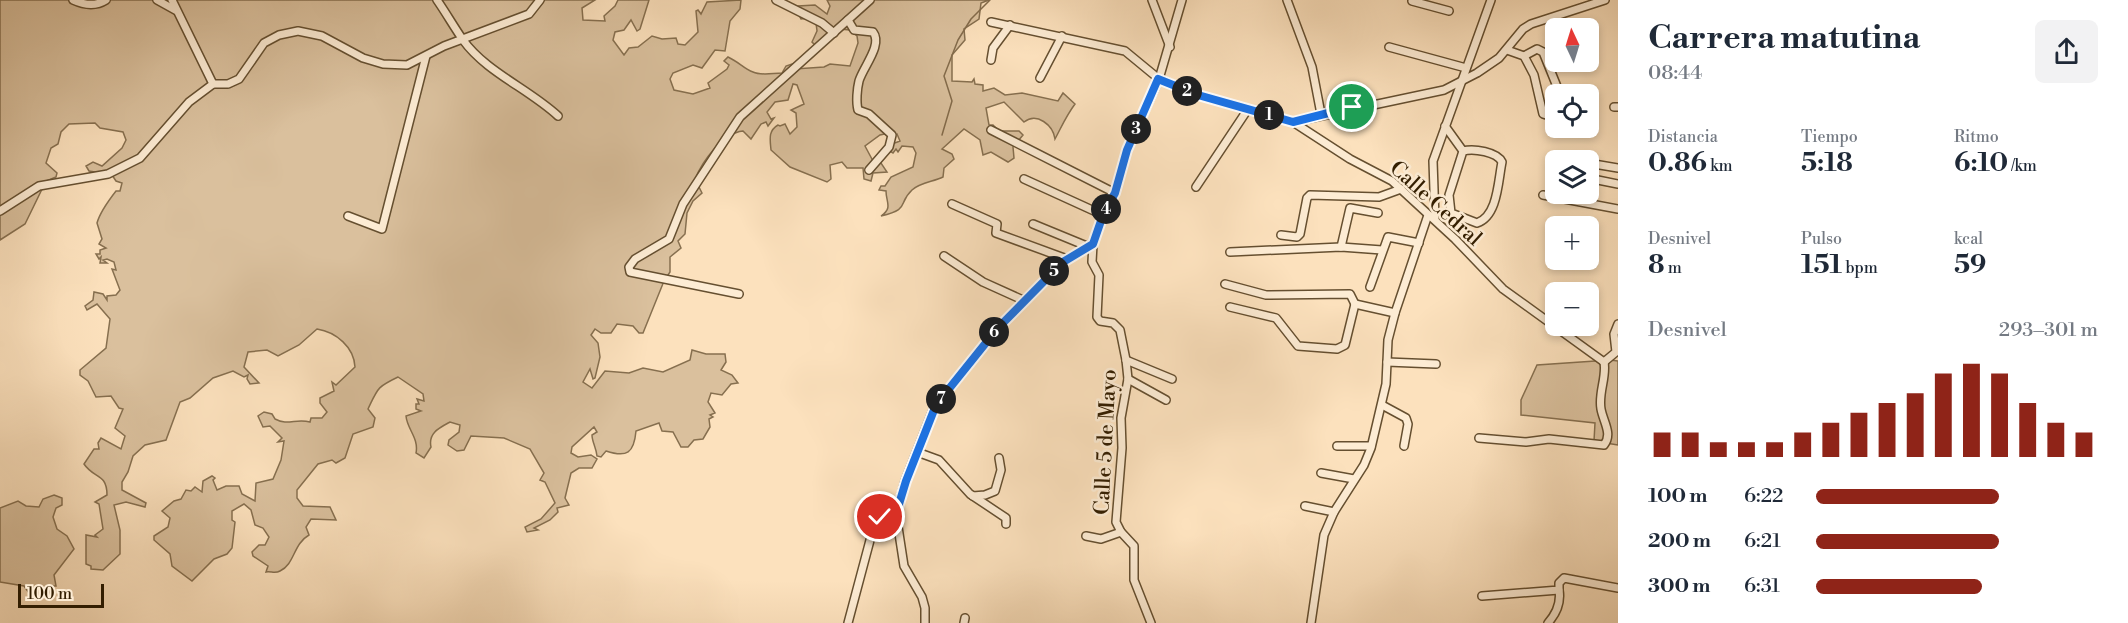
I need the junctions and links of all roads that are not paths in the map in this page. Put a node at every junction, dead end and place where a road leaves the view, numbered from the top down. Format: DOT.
graph roads {
  1 [pos="72,0"];
  2 [pos="106,0"];
  3 [pos="158,0"];
  4 [pos="172,0"];
  5 [pos="437,0"];
  6 [pos="540,0"];
  7 [pos="776,0"];
  8 [pos="870,0"];
  9 [pos="1152,0"];
  10 [pos="1182,0"];
  11 [pos="1287,0"];
  12 [pos="1446,0"];
  13 [pos="1490,0"];
  14 [pos="1605,0"];
  15 [pos="1412,1"];
  16 [pos="175,10"];
  17 [pos="848,20"];
  18 [pos="991,22"];
  19 [pos="1010,25"];
  20 [pos="834,33"];
  21 [pos="1062,36"];
  22 [pos="463,40"];
  23 [pos="1170,47"];
  24 [pos="1389,47"];
  25 [pos="1507,50"];
  26 [pos="426,56"];
  27 [pos="1524,56"];
  28 [pos="991,60"];
  29 [pos="1466,68"];
  30 [pos="1040,78"];
  31 [pos="1158,79"];
  32 [pos="1461,82"];
  33 [pos="213,84"];
  34 [pos="1556,84"];
  35 [pos="1248,109"];
  36 [pos="1321,114"];
  37 [pos="1545,115"];
  38 [pos="558,116"];
  39 [pos="1293,122"];
  40 [pos="1445,126"];
  41 [pos="991,130"];
  42 [pos="1463,151"];
  43 [pos="1599,165"];
  44 [pos="1618,168"];
  45 [pos="869,170"];
  46 [pos="1024,179"];
  47 [pos="1599,180"];
  48 [pos="1618,184"];
  49 [pos="1196,187"];
  50 [pos="1401,189"];
  51 [pos="1115,193"];
  52 [pos="1543,195"];
  53 [pos="952,204"];
  54 [pos="1618,209"];
  55 [pos="0,211"];
  56 [pos="1378,213"];
  57 [pos="1103,215"];
  58 [pos="348,216"];
  59 [pos="1432,217"];
  60 [pos="1033,224"];
  61 [pos="1281,235"];
  62 [pos="1419,243"];
  63 [pos="1091,246"];
  64 [pos="1341,247"];
  65 [pos="1383,250"];
  66 [pos="1230,252"];
  67 [pos="944,256"];
  68 [pos="1066,259"];
  69 [pos="1225,284"];
  70 [pos="1370,287"];
  71 [pos="739,294"];
  72 [pos="1025,301"];
  73 [pos="1355,304"];
  74 [pos="1230,308"];
  75 [pos="1395,313"];
  76 [pos="1618,324"];
  77 [pos="1126,360"];
  78 [pos="1387,362"];
  79 [pos="1604,362"];
  80 [pos="1436,364"];
  81 [pos="1128,379"];
  82 [pos="1172,379"];
  83 [pos="1166,400"];
  84 [pos="1382,405"];
  85 [pos="1479,438"];
  86 [pos="1337,446"];
  87 [pos="1371,446"];
  88 [pos="1404,446"];
  89 [pos="917,452"];
  90 [pos="999,458"];
  91 [pos="1321,473"];
  92 [pos="1354,479"];
  93 [pos="973,496"];
  94 [pos="1305,506"];
  95 [pos="1334,512"];
  96 [pos="896,514"];
  97 [pos="1006,524"];
  98 [pos="1121,532"];
  99 [pos="1086,536"];
  100 [pos="1618,588"];
  101 [pos="1558,590"];
  102 [pos="1482,596"];
  103 [pos="848,623"];
  104 [pos="925,623"];
  105 [pos="1151,623"];
  106 [pos="1311,623"];
  107 [pos="1548,623"];
  1 -- 2 [label="street"];
  3 -- 16 [label="street"];
  4 -- 16 [label="street"];
  5 -- 22 [label="street"];
  6 -- 22 [label="street"];
  7 -- 20 [label="street"];
  8 -- 17 [label="street"];
  9 -- 23 [label="street"];
  10 -- 23 [label="street, Calle 5 de Mayo"];
  11 -- 36 [label="street"];
  12 -- 15 [label="street"];
  13 -- 29 [label="street"];
  14 -- 25 [label="street"];
  16 -- 33 [label="street"];
  17 -- 20 [label="street"];
  17 -- 45 [label="street"];
  18 -- 19 [label="street, Calle Cedral"];
  19 -- 21 [label="street, Calle Cedral"];
  19 -- 28 [label="street"];
  20 -- 71 [label="street"];
  21 -- 30 [label="street"];
  21 -- 31 [label="street, Calle Cedral"];
  22 -- 26 [label="street"];
  22 -- 38 [label="street"];
  23 -- 31 [label="street, Calle 5 de Mayo"];
  24 -- 29 [label="street"];
  25 -- 27 [label="street"];
  25 -- 32 [label="street"];
  26 -- 33 [label="street"];
  26 -- 58 [label="street"];
  27 -- 34 [label="street"];
  27 -- 37 [label="street"];
  29 -- 32 [label="street"];
  31 -- 35 [label="street, Calle Cedral"];
  31 -- 51 [label="street, Calle 5 de Mayo"];
  32 -- 36 [label="street"];
  32 -- 40 [label="street"];
  33 -- 55 [label="street"];
  35 -- 39 [label="street, Calle Cedral"];
  35 -- 49 [label="street"];
  36 -- 39 [label="street"];
  39 -- 50 [label="street, Calle Cedral"];
  40 -- 42 [label="street"];
  40 -- 59 [label="street"];
  41 -- 51 [label="street"];
  42 -- 42 [label="street"];
  43 -- 44 [label="street"];
  46 -- 57 [label="street"];
  47 -- 48 [label="street"];
  50 -- 59 [label="street, Calle Cedral"];
  50 -- 61 [label="street"];
  51 -- 57 [label="street, Calle 5 de Mayo"];
  52 -- 54 [label="street"];
  53 -- 68 [label="street"];
  56 -- 64 [label="street"];
  57 -- 63 [label="street, Calle 5 de Mayo"];
  59 -- 62 [label="street"];
  59 -- 79 [label="street, Calle Cedral"];
  60 -- 63 [label="street"];
  62 -- 65 [label="street"];
  62 -- 75 [label="street"];
  63 -- 68 [label="street"];
  63 -- 77 [label="street, Calle 5 de Mayo"];
  64 -- 65 [label="street"];
  64 -- 66 [label="street"];
  65 -- 70 [label="street"];
  67 -- 72 [label="street"];
  68 -- 72 [label="street"];
  69 -- 73 [label="street"];
  72 -- 89 [label="street"];
  73 -- 74 [label="street"];
  73 -- 75 [label="street"];
  75 -- 78 [label="street"];
  76 -- 79 [label="street"];
  77 -- 81 [label="street, Calle 5 de Mayo"];
  77 -- 82 [label="street"];
  78 -- 80 [label="street"];
  78 -- 84 [label="street"];
  79 -- 85 [label="street"];
  81 -- 83 [label="street"];
  81 -- 98 [label="street, Calle 5 de Mayo"];
  84 -- 87 [label="street"];
  84 -- 88 [label="street"];
  86 -- 87 [label="street"];
  87 -- 92 [label="street"];
  89 -- 93 [label="street"];
  89 -- 96 [label="street"];
  90 -- 93 [label="street"];
  91 -- 92 [label="street"];
  92 -- 95 [label="street"];
  93 -- 97 [label="street"];
  94 -- 95 [label="street"];
  95 -- 106 [label="street"];
  96 -- 103 [label="street"];
  96 -- 104 [label="street"];
  98 -- 99 [label="street"];
  98 -- 105 [label="street, Calle 5 de Mayo"];
  100 -- 101 [label="street"];
  101 -- 102 [label="street"];
  101 -- 107 [label="street"];
}
